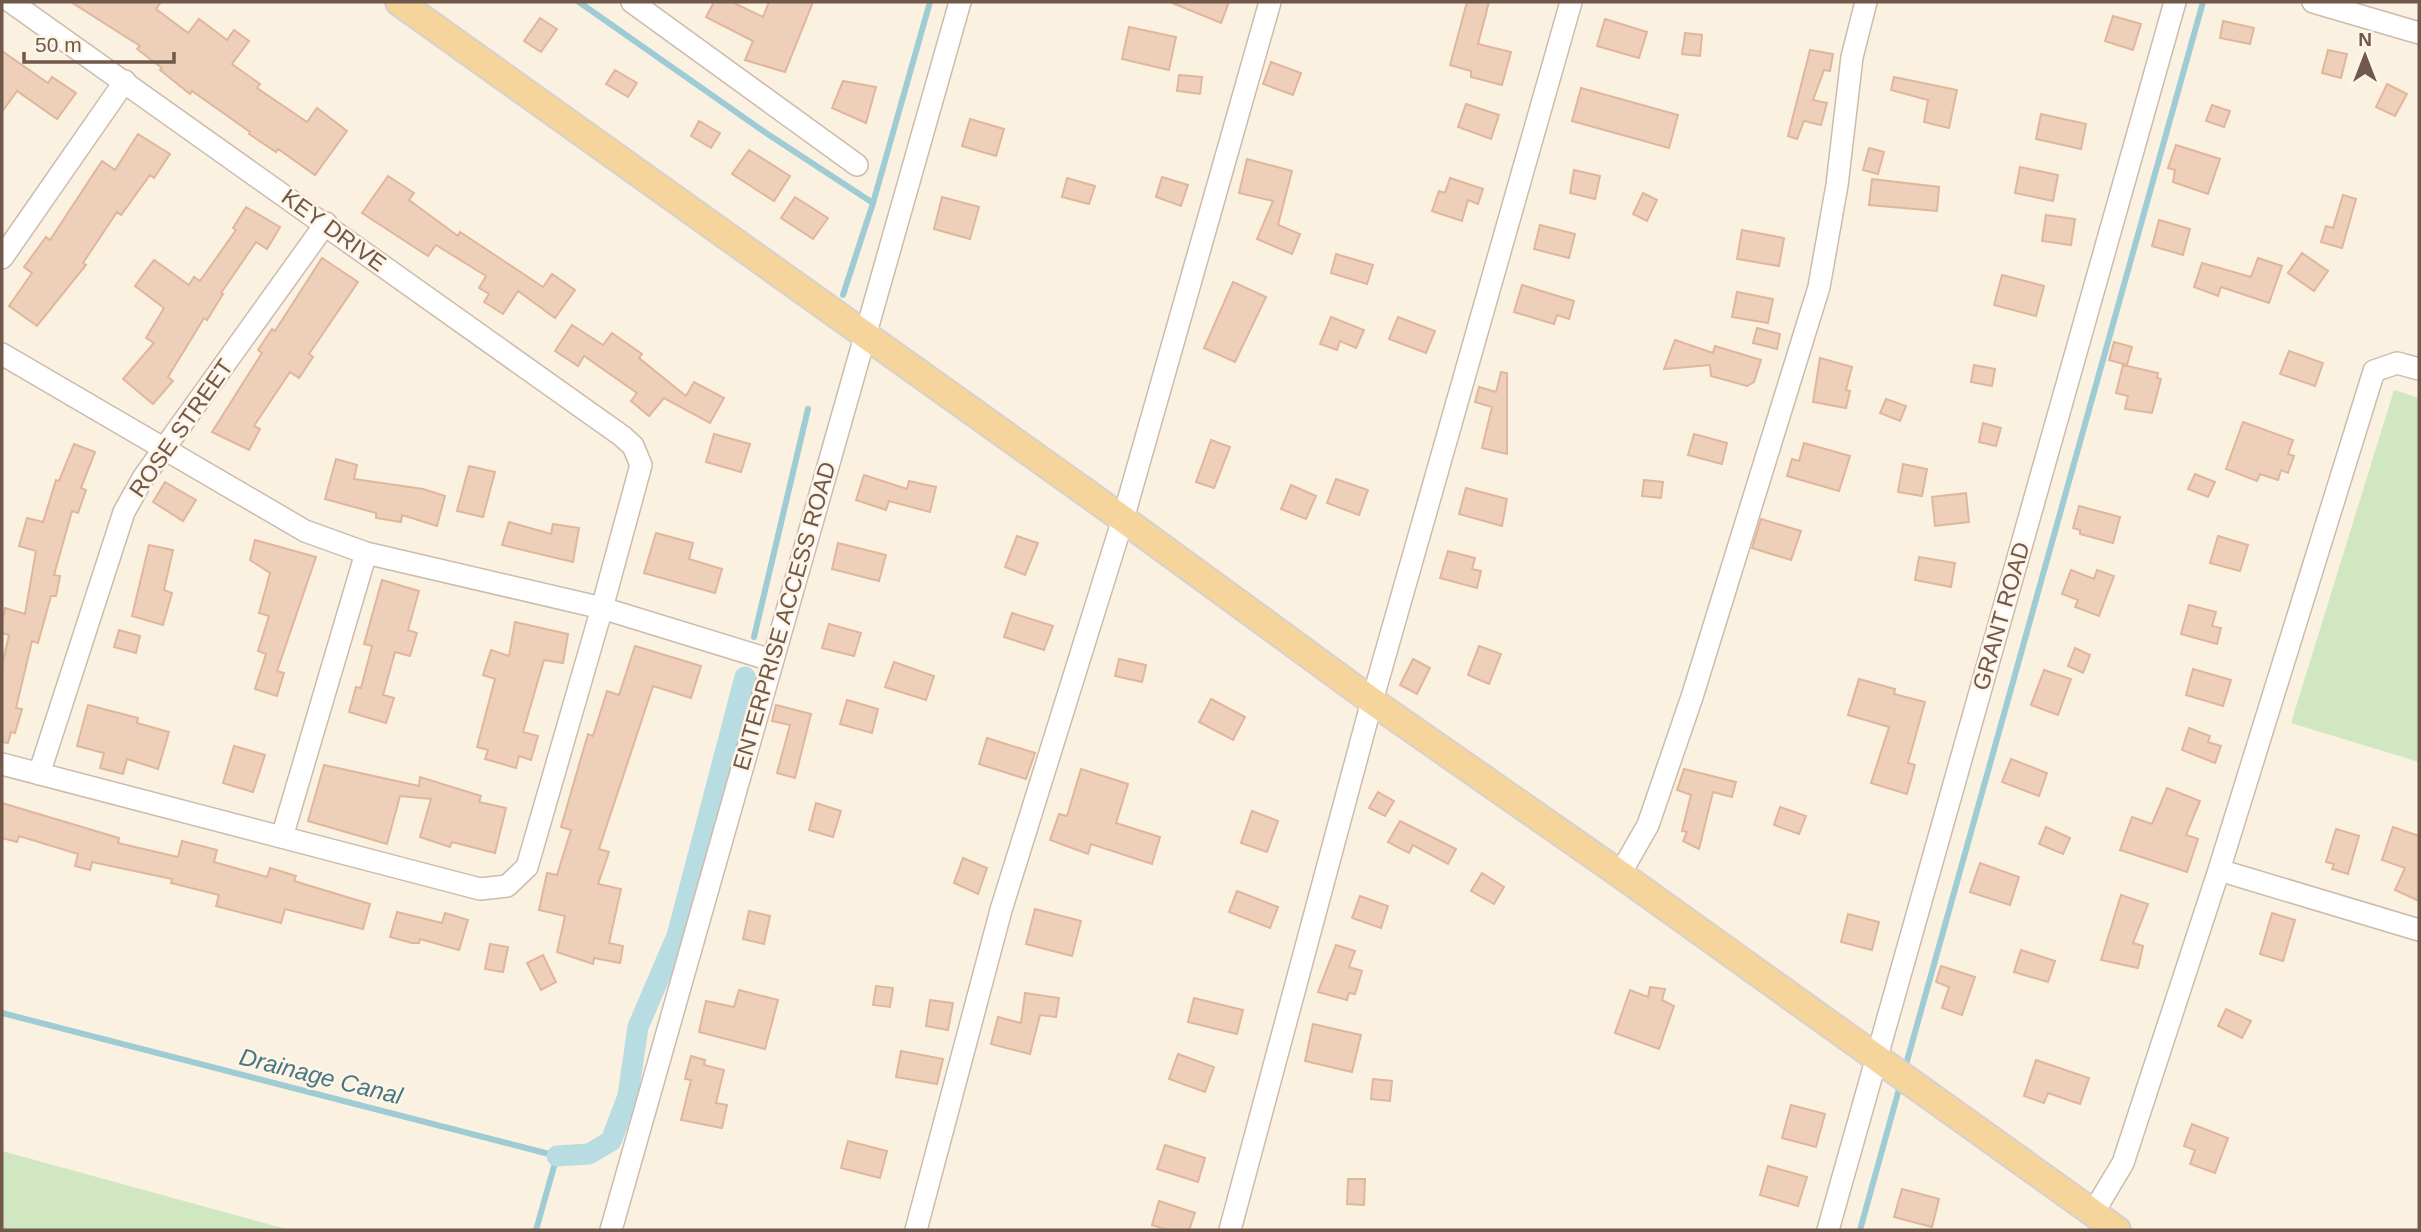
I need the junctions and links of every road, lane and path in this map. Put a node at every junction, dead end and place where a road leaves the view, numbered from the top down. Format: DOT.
graph roads {
  1 [pos="10,2"];
  2 [pos="399,2"];
  3 [pos="632,2"];
  4 [pos="960,2"];
  5 [pos="1270,2"];
  6 [pos="1571,2"];
  7 [pos="1866,2"];
  8 [pos="2175,2"];
  9 [pos="2313,2"];
  10 [pos="2419,33"];
  11 [pos="125,81"];
  12 [pos="857,165"];
  13 [pos="326,223"];
  14 [pos="2,258"];
  15 [pos="865,336"];
  16 [pos="2,354"];
  17 [pos="2419,369"];
  18 [pos="164,450"];
  19 [pos="1124,519"];
  20 [pos="366,553"];
  21 [pos="603,608"];
  22 [pos="771,660"];
  23 [pos="1372,702"];
  24 [pos="2,764"];
  25 [pos="40,774"];
  26 [pos="282,837"];
  27 [pos="2219,870"];
  28 [pos="1620,874"];
  29 [pos="2419,930"];
  30 [pos="1876,1059"];
  31 [pos="2099,1205"];
  32 [pos="616,1229"];
  33 [pos="916,1230"];
  34 [pos="1230,1230"];
  35 [pos="1828,1230"];
  36 [pos="2117,1230"];
  1 -- 11 [label="street, KEY DRIVE"];
  2 -- 15 [label="main road"];
  3 -- 12 [label="street"];
  4 -- 15 [label="street, ENTERPRISE ACCESS ROAD"];
  5 -- 19 [label="street"];
  6 -- 23 [label="street"];
  7 -- 28 [label="street"];
  8 -- 30 [label="street, GRANT ROAD"];
  9 -- 10 [label="street"];
  11 -- 13 [label="street, KEY DRIVE"];
  11 -- 14 [label="street"];
  13 -- 18 [label="street, ROSE STREET"];
  13 -- 21 [label="street, KEY DRIVE"];
  15 -- 19 [label="main road"];
  15 -- 22 [label="street, ENTERPRISE ACCESS ROAD"];
  16 -- 18 [label="street"];
  17 -- 27 [label="street"];
  18 -- 20 [label="street"];
  18 -- 25 [label="street, ROSE STREET"];
  19 -- 23 [label="main road"];
  19 -- 33 [label="street"];
  20 -- 21 [label="street"];
  20 -- 26 [label="street"];
  21 -- 22 [label="street"];
  21 -- 26 [label="street"];
  22 -- 32 [label="street, ENTERPRISE ACCESS ROAD"];
  23 -- 28 [label="main road"];
  23 -- 34 [label="street"];
  24 -- 25 [label="street"];
  25 -- 26 [label="street"];
  27 -- 29 [label="street"];
  27 -- 31 [label="street"];
  28 -- 30 [label="main road"];
  30 -- 31 [label="main road"];
  30 -- 35 [label="street, GRANT ROAD"];
  31 -- 36 [label="main road"];
}
